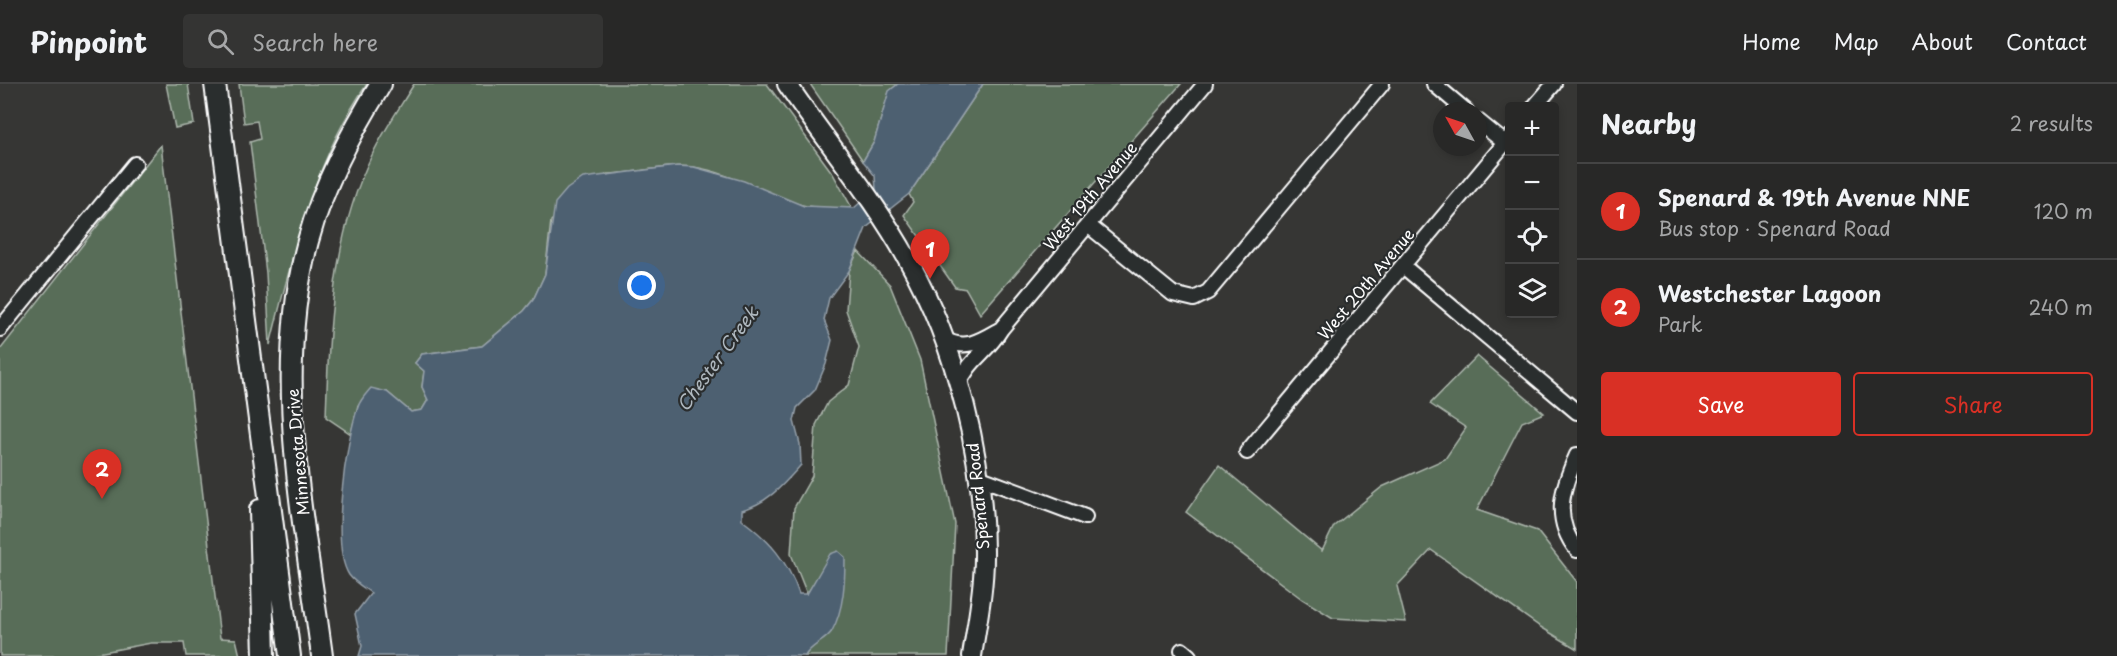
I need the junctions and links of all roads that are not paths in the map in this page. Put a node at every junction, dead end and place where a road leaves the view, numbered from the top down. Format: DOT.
graph roads {
  1 [pos="215,84"];
  2 [pos="381,84"];
  3 [pos="787,84"];
  4 [pos="1205,84"];
  5 [pos="1382,84"];
  6 [pos="1434,84"];
  7 [pos="1554,84"];
  8 [pos="1455,102"];
  9 [pos="1538,102"];
  10 [pos="1487,127"];
  11 [pos="1505,139"];
  12 [pos="1505,142"];
  13 [pos="135,164"];
  14 [pos="1088,225"];
  15 [pos="1403,266"];
  16 [pos="0,329"];
  17 [pos="1001,329"];
  18 [pos="944,339"];
  19 [pos="958,386"];
  20 [pos="1577,412"];
  21 [pos="257,417"];
  22 [pos="1247,452"];
  23 [pos="1577,454"];
  24 [pos="978,477"];
  25 [pos="1085,517"];
  26 [pos="1577,550"];
  27 [pos="264,656"];
  28 [pos="291,656"];
  29 [pos="322,656"];
  30 [pos="972,656"];
  1 -- 21 [label="main road, Minnesota Drive"];
  2 -- 29 [label="main road, Minnesota Drive"];
  3 -- 18 [label="main road, Spenard Road"];
  4 -- 14 [label="street, West 19th Avenue"];
  5 -- 14 [label="street"];
  6 -- 8 [label="street"];
  7 -- 9 [label="street"];
  10 -- 11 [label="street"];
  12 -- 15 [label="street, West 20th Avenue"];
  13 -- 16 [label="street"];
  14 -- 17 [label="street, West 19th Avenue"];
  15 -- 20 [label="street"];
  15 -- 22 [label="street, West 20th Avenue"];
  17 -- 18 [label="street, West 19th Avenue"];
  17 -- 19 [label="street, West 19th Avenue"];
  18 -- 19 [label="main road, Spenard Road"];
  19 -- 24 [label="main road, Spenard Road"];
  21 -- 27 [label="main road"];
  21 -- 28 [label="main road, Minnesota Drive"];
  23 -- 26 [label="street"];
  24 -- 25 [label="street"];
  24 -- 30 [label="main road, Spenard Road"];
}
